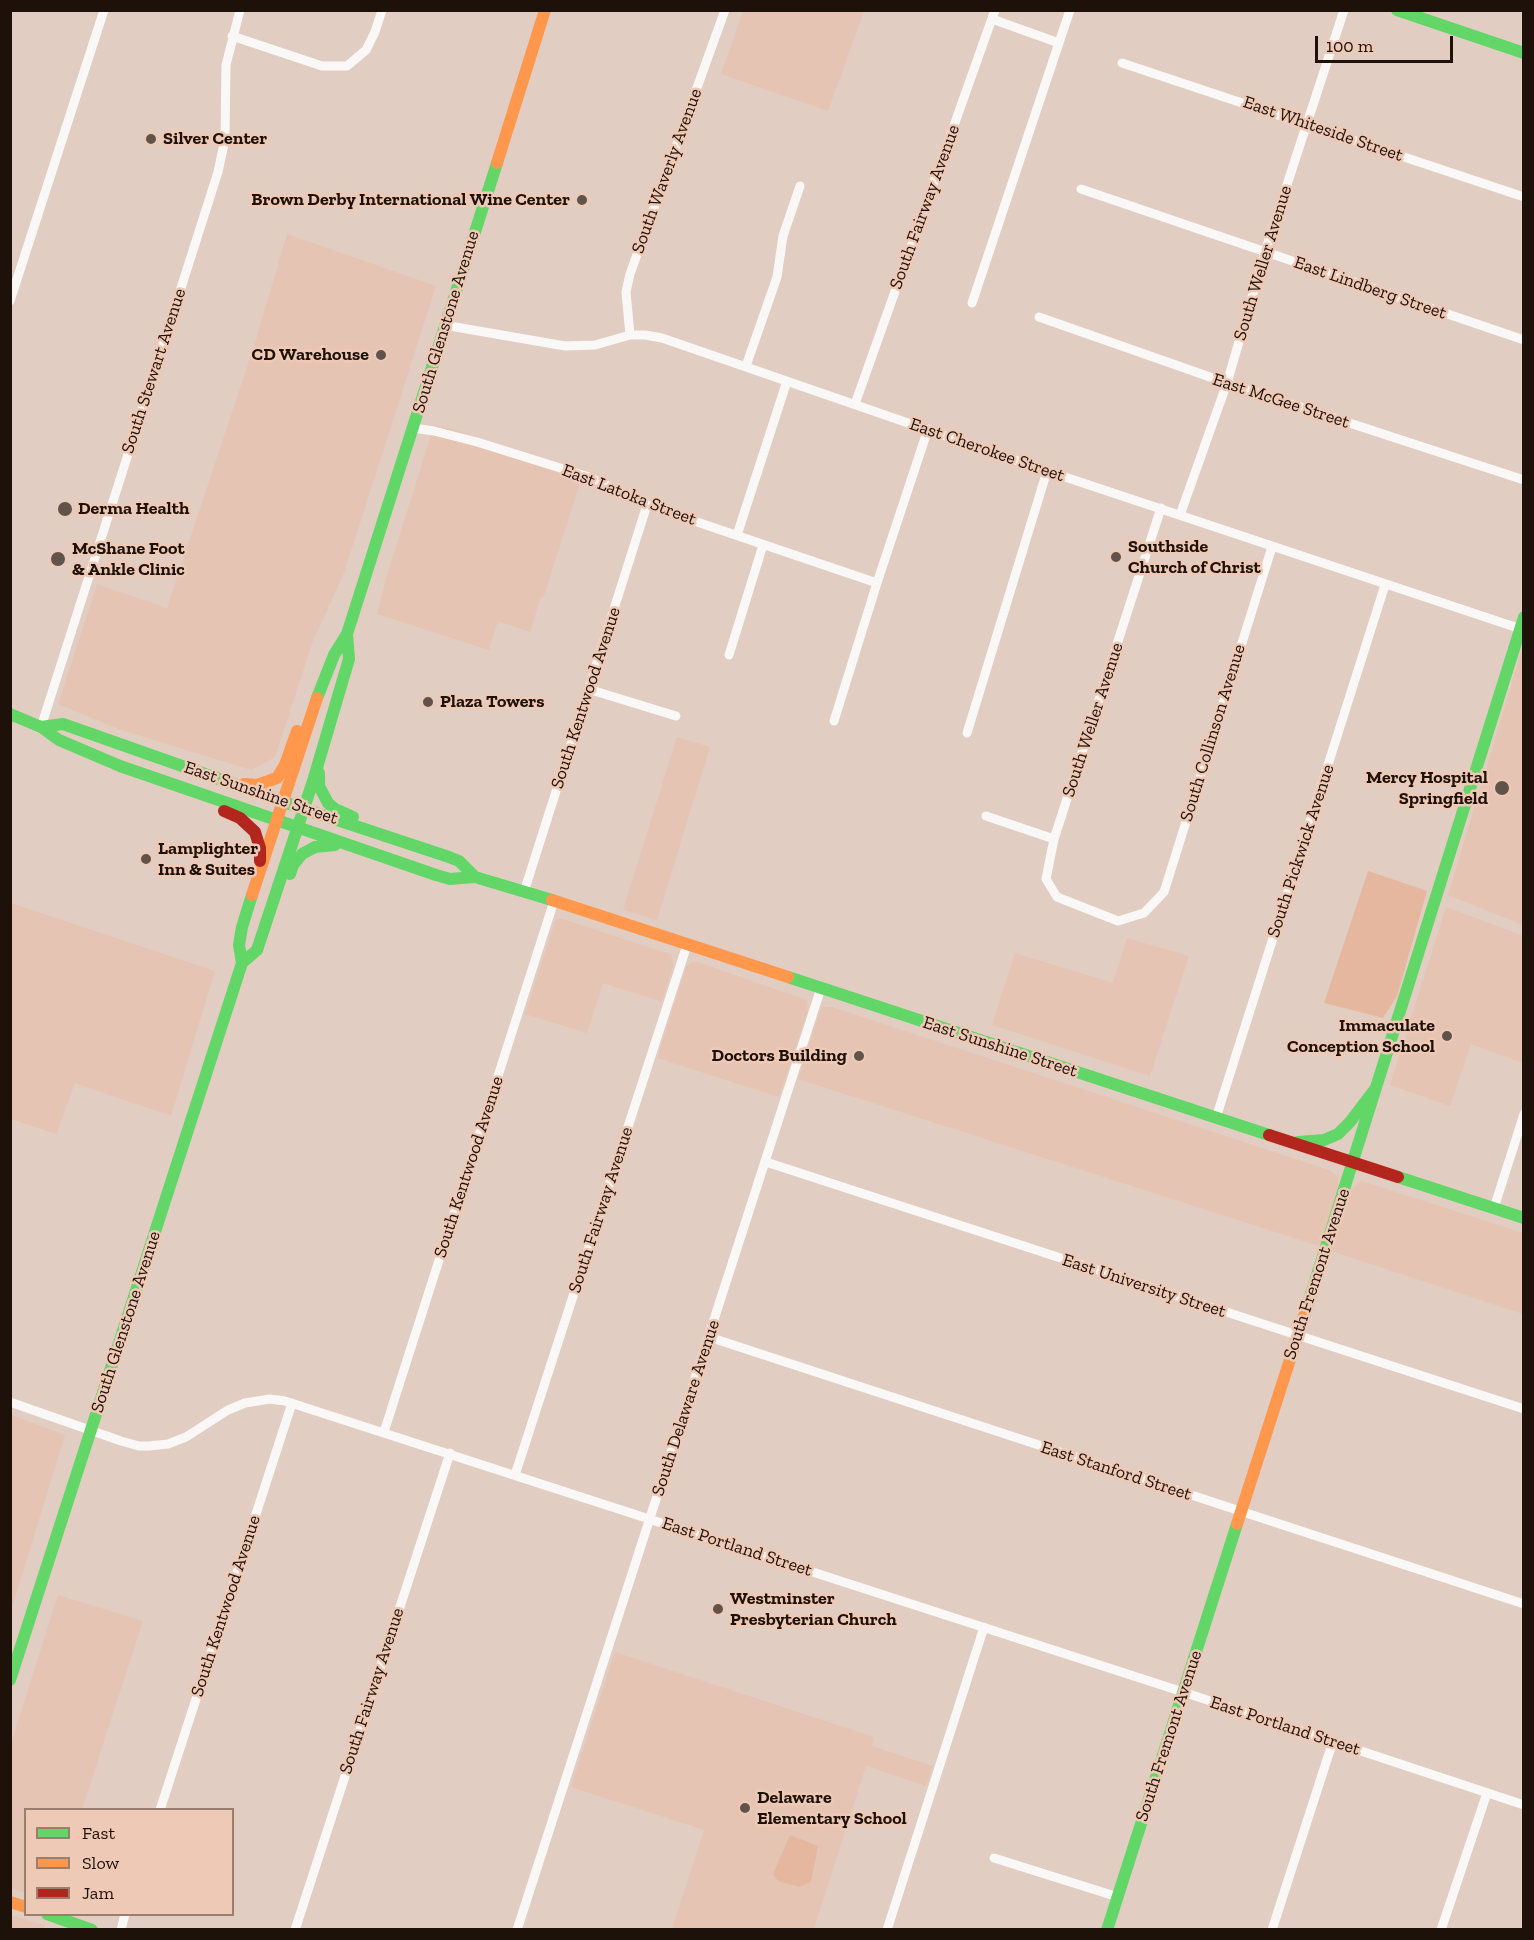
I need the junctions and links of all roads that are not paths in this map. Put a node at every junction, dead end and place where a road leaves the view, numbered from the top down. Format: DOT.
graph roads {
  1 [pos="104,10"];
  2 [pos="240,10"];
  3 [pos="382,10"];
  4 [pos="545,10"];
  5 [pos="725,10"];
  6 [pos="1070,10"];
  7 [pos="1344,10"];
  8 [pos="1397,10"];
  9 [pos="993,15"];
  10 [pos="232,36"];
  11 [pos="1059,43"];
  12 [pos="1524,53"];
  13 [pos="1122,63"];
  14 [pos="1307,124"];
  15 [pos="800,186"];
  16 [pos="1081,189"];
  17 [pos="1524,197"];
  18 [pos="1265,252"];
  19 [pos="10,301"];
  20 [pos="972,303"];
  21 [pos="1039,317"];
  22 [pos="444,325"];
  23 [pos="630,335"];
  24 [pos="1524,340"];
  25 [pos="746,366"];
  26 [pos="787,381"];
  27 [pos="1227,383"];
  28 [pos="855,404"];
  29 [pos="413,428"];
  30 [pos="928,429"];
  31 [pos="1047,471"];
  32 [pos="1524,480"];
  33 [pos="647,505"];
  34 [pos="1161,508"];
  35 [pos="1180,515"];
  36 [pos="737,535"];
  37 [pos="763,545"];
  38 [pos="1272,547"];
  39 [pos="877,583"];
  40 [pos="1385,585"];
  41 [pos="1522,625"];
  42 [pos="347,634"];
  43 [pos="729,655"];
  44 [pos="323,679"];
  45 [pos="588,689"];
  46 [pos="10,714"];
  47 [pos="676,716"];
  48 [pos="834,721"];
  49 [pos="41,727"];
  50 [pos="967,733"];
  51 [pos="320,759"];
  52 [pos="120,766"];
  53 [pos="228,781"];
  54 [pos="284,802"];
  55 [pos="304,809"];
  56 [pos="986,816"];
  57 [pos="277,822"];
  58 [pos="298,829"];
  59 [pos="1054,840"];
  60 [pos="345,845"];
  61 [pos="449,857"];
  62 [pos="475,877"];
  63 [pos="258,878"];
  64 [pos="524,892"];
  65 [pos="1057,897"];
  66 [pos="554,901"];
  67 [pos="262,938"];
  68 [pos="687,945"];
  69 [pos="242,963"];
  70 [pos="820,988"];
  71 [pos="1375,1089"];
  72 [pos="1524,1114"];
  73 [pos="1216,1118"];
  74 [pos="1289,1142"];
  75 [pos="766,1162"];
  76 [pos="1352,1162"];
  77 [pos="1494,1208"];
  78 [pos="1524,1218"];
  79 [pos="1297,1335"];
  80 [pos="709,1337"];
  81 [pos="10,1402"];
  82 [pos="292,1403"];
  83 [pos="1524,1409"];
  84 [pos="90,1430"];
  85 [pos="384,1432"];
  86 [pos="450,1453"];
  87 [pos="515,1475"];
  88 [pos="1241,1512"];
  89 [pos="650,1519"];
  90 [pos="1524,1604"];
  91 [pos="984,1628"];
  92 [pos="10,1680"];
  93 [pos="1183,1692"];
  94 [pos="1333,1741"];
  95 [pos="1487,1793"];
  96 [pos="1524,1805"];
  97 [pos="160,1808"];
  98 [pos="994,1858"];
  99 [pos="1118,1897"];
  100 [pos="53,1916"];
  101 [pos="92,1929"];
  102 [pos="295,1929"];
  103 [pos="517,1929"];
  104 [pos="887,1929"];
  105 [pos="1107,1929"];
  106 [pos="1272,1929"];
  107 [pos="1441,1929"];
  1 -- 19 [label="street"];
  2 -- 10 [label="street, South Stewart Avenue"];
  3 -- 10 [label="street"];
  4 -- 22 [label="main road, South Glenstone Avenue"];
  5 -- 23 [label="street, South Waverly Avenue"];
  6 -- 11 [label="street"];
  7 -- 14 [label="street, South Weller Avenue"];
  8 -- 12 [label="main road"];
  9 -- 11 [label="street"];
  9 -- 28 [label="street, South Fairway Avenue"];
  10 -- 49 [label="street, South Stewart Avenue"];
  11 -- 20 [label="street"];
  13 -- 14 [label="street, East Whiteside Street"];
  14 -- 17 [label="street, East Whiteside Street"];
  14 -- 18 [label="street, South Weller Avenue"];
  15 -- 25 [label="street"];
  16 -- 18 [label="street, East Lindberg Street"];
  18 -- 24 [label="street, East Lindberg Street"];
  18 -- 27 [label="street, South Weller Avenue"];
  21 -- 27 [label="street, East McGee Street"];
  22 -- 23 [label="street, East Cherokee Street"];
  22 -- 29 [label="main road, South Glenstone Avenue"];
  23 -- 25 [label="street, East Cherokee Street"];
  25 -- 26 [label="street, East Cherokee Street"];
  26 -- 28 [label="street, East Cherokee Street"];
  26 -- 36 [label="street"];
  27 -- 32 [label="street, East McGee Street"];
  27 -- 35 [label="street, South Weller Avenue"];
  28 -- 30 [label="street, East Cherokee Street"];
  29 -- 33 [label="street, East Latoka Street"];
  29 -- 42 [label="main road, South Glenstone Avenue"];
  30 -- 31 [label="street, East Cherokee Street"];
  30 -- 39 [label="street"];
  31 -- 34 [label="street, East Cherokee Street"];
  31 -- 50 [label="street"];
  33 -- 36 [label="street, East Latoka Street"];
  33 -- 45 [label="street, South Kentwood Avenue"];
  34 -- 35 [label="street, East Cherokee Street"];
  34 -- 59 [label="street, South Weller Avenue"];
  35 -- 38 [label="street, East Cherokee Street"];
  36 -- 37 [label="street, East Latoka Street"];
  37 -- 39 [label="street, East Latoka Street"];
  37 -- 43 [label="street"];
  38 -- 40 [label="street, East Cherokee Street"];
  38 -- 65 [label="street, South Collinson Avenue"];
  39 -- 48 [label="street"];
  40 -- 41 [label="street, East Cherokee Street"];
  40 -- 73 [label="street, South Pickwick Avenue"];
  41 -- 71 [label="main road, South Fremont Avenue"];
  42 -- 44 [label="main road, South Glenstone Avenue"];
  42 -- 51 [label="main road, South Glenstone Avenue"];
  44 -- 53 [label="main road"];
  44 -- 54 [label="main road, South Glenstone Avenue"];
  45 -- 47 [label="street"];
  45 -- 64 [label="street, South Kentwood Avenue"];
  46 -- 49 [label="main road, East Sunshine Street"];
  49 -- 52 [label="main road, East Sunshine Street"];
  49 -- 53 [label="main road, East Sunshine Street"];
  51 -- 55 [label="main road, South Glenstone Avenue"];
  51 -- 61 [label="main road"];
  52 -- 57 [label="main road, East Sunshine Street"];
  52 -- 63 [label="main road"];
  53 -- 54 [label="main road, East Sunshine Street"];
  54 -- 55 [label="main road, East Sunshine Street"];
  54 -- 57 [label="main road, South Glenstone Avenue"];
  55 -- 58 [label="main road, South Glenstone Avenue"];
  55 -- 61 [label="main road, East Sunshine Street"];
  56 -- 59 [label="street"];
  57 -- 58 [label="main road, East Sunshine Street"];
  57 -- 63 [label="main road, South Glenstone Avenue"];
  58 -- 60 [label="main road, East Sunshine Street"];
  58 -- 67 [label="main road, South Glenstone Avenue"];
  59 -- 65 [label="street, South Weller Avenue"];
  60 -- 62 [label="main road, East Sunshine Street"];
  60 -- 67 [label="main road"];
  61 -- 62 [label="main road, East Sunshine Street"];
  62 -- 64 [label="main road, East Sunshine Street"];
  63 -- 69 [label="main road, South Glenstone Avenue"];
  64 -- 66 [label="main road, East Sunshine Street"];
  66 -- 68 [label="main road, East Sunshine Street"];
  66 -- 85 [label="street, South Kentwood Avenue"];
  67 -- 69 [label="main road, South Glenstone Avenue"];
  68 -- 70 [label="main road, East Sunshine Street"];
  68 -- 87 [label="street, South Fairway Avenue"];
  69 -- 84 [label="main road, South Glenstone Avenue"];
  70 -- 73 [label="main road, East Sunshine Street"];
  70 -- 75 [label="street, South Delaware Avenue"];
  71 -- 74 [label="main road"];
  71 -- 76 [label="main road, South Fremont Avenue"];
  72 -- 77 [label="street"];
  73 -- 74 [label="main road, East Sunshine Street"];
  74 -- 76 [label="main road, East Sunshine Street"];
  75 -- 79 [label="street, East University Street"];
  75 -- 80 [label="street, South Delaware Avenue"];
  76 -- 77 [label="main road, East Sunshine Street"];
  76 -- 79 [label="main road, South Fremont Avenue"];
  77 -- 78 [label="main road, East Sunshine Street"];
  79 -- 83 [label="street, East University Street"];
  79 -- 88 [label="main road, South Fremont Avenue"];
  80 -- 88 [label="street, East Stanford Street"];
  80 -- 89 [label="street, South Delaware Avenue"];
  81 -- 84 [label="street, East Portland Street"];
  82 -- 84 [label="street, East Portland Street"];
  82 -- 85 [label="street, East Portland Street"];
  82 -- 97 [label="street, South Kentwood Avenue"];
  84 -- 92 [label="main road, South Glenstone Avenue"];
  85 -- 86 [label="street, East Portland Street"];
  86 -- 87 [label="street, East Portland Street"];
  86 -- 102 [label="street, South Fairway Avenue"];
  87 -- 89 [label="street, East Portland Street"];
  88 -- 90 [label="street, East Stanford Street"];
  88 -- 93 [label="main road, South Fremont Avenue"];
  89 -- 91 [label="street, East Portland Street"];
  89 -- 103 [label="street, South Delaware Avenue"];
  91 -- 93 [label="street, East Portland Street"];
  91 -- 104 [label="street"];
  93 -- 94 [label="street, East Portland Street"];
  93 -- 99 [label="main road, South Fremont Avenue"];
  94 -- 95 [label="street, East Portland Street"];
  94 -- 106 [label="street"];
  95 -- 96 [label="street, East Portland Street"];
  95 -- 107 [label="street"];
  98 -- 99 [label="street"];
  99 -- 105 [label="main road, South Fremont Avenue"];
  100 -- 101 [label="main road"];
}
